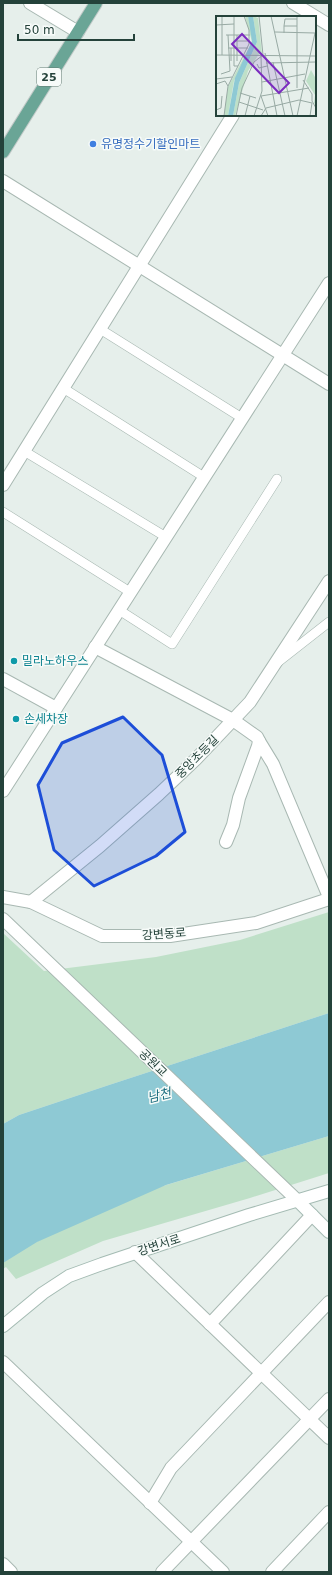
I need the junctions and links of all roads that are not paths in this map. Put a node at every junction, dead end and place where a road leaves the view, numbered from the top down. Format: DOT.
graph roads {
  1 [pos="30,3"];
  2 [pos="96,3"];
  3 [pos="298,8"];
  4 [pos="313,16"];
  5 [pos="316,18"];
  6 [pos="329,25"];
  7 [pos="78,32"];
  8 [pos="232,116"];
  9 [pos="3,152"];
  10 [pos="3,181"];
  11 [pos="139,266"];
  12 [pos="329,283"];
  13 [pos="100,329"];
  14 [pos="283,355"];
  15 [pos="329,384"];
  16 [pos="63,388"];
  17 [pos="242,418"];
  18 [pos="24,451"];
  19 [pos="204,477"];
  20 [pos="277,479"];
  21 [pos="3,485"];
  22 [pos="3,512"];
  23 [pos="166,537"];
  24 [pos="329,581"];
  25 [pos="130,592"];
  26 [pos="119,610"];
  27 [pos="329,622"];
  28 [pos="95,647"];
  29 [pos="274,665"];
  30 [pos="3,679"];
  31 [pos="56,708"];
  32 [pos="233,720"];
  33 [pos="259,741"];
  34 [pos="3,790"];
  35 [pos="226,842"];
  36 [pos="3,897"];
  37 [pos="329,898"];
  38 [pos="31,902"];
  39 [pos="3,919"];
  40 [pos="329,1191"];
  41 [pos="298,1201"];
  42 [pos="312,1216"];
  43 [pos="329,1232"];
  44 [pos="136,1252"];
  45 [pos="329,1302"];
  46 [pos="210,1324"];
  47 [pos="3,1326"];
  48 [pos="3,1362"];
  49 [pos="261,1373"];
  50 [pos="329,1399"];
  51 [pos="309,1419"];
  52 [pos="329,1438"];
  53 [pos="150,1503"];
  54 [pos="329,1512"];
  55 [pos="191,1542"];
  56 [pos="3,1564"];
  57 [pos="11,1572"];
  58 [pos="162,1572"];
  59 [pos="222,1572"];
  60 [pos="272,1572"];
  1 -- 7 [label="street"];
  2 -- 7 [label="main road, 25"];
  3 -- 4 [label="street"];
  5 -- 6 [label="street"];
  7 -- 9 [label="main road, 25"];
  8 -- 11 [label="street"];
  10 -- 11 [label="street"];
  11 -- 13 [label="street"];
  11 -- 14 [label="street"];
  12 -- 14 [label="street"];
  13 -- 16 [label="street"];
  13 -- 17 [label="lane"];
  14 -- 15 [label="street"];
  14 -- 17 [label="street"];
  16 -- 18 [label="street"];
  16 -- 19 [label="lane"];
  17 -- 19 [label="street"];
  18 -- 21 [label="street"];
  18 -- 23 [label="lane"];
  19 -- 23 [label="street"];
  20 -- 26 [label="lane"];
  22 -- 25 [label="lane"];
  23 -- 25 [label="street"];
  24 -- 29 [label="street, 중앙초등길"];
  25 -- 26 [label="street"];
  26 -- 28 [label="street"];
  27 -- 29 [label="lane"];
  28 -- 31 [label="street"];
  28 -- 32 [label="street"];
  29 -- 32 [label="street, 중앙초등길"];
  30 -- 31 [label="street"];
  31 -- 34 [label="street"];
  32 -- 33 [label="street"];
  32 -- 38 [label="street, 중앙초등길"];
  33 -- 35 [label="street"];
  33 -- 37 [label="street"];
  36 -- 38 [label="street, 강변동로"];
  37 -- 38 [label="street, 강변동로"];
  39 -- 41 [label="street, 공원교"];
  40 -- 41 [label="street, 강변서로"];
  41 -- 42 [label="street, 공원교"];
  41 -- 44 [label="street, 강변서로"];
  42 -- 43 [label="street, 공원교"];
  42 -- 46 [label="street"];
  44 -- 46 [label="street"];
  44 -- 47 [label="street, 강변서로"];
  45 -- 49 [label="street"];
  46 -- 49 [label="street"];
  48 -- 53 [label="street"];
  49 -- 51 [label="street"];
  49 -- 53 [label="street"];
  50 -- 51 [label="street"];
  51 -- 52 [label="street"];
  51 -- 55 [label="street"];
  53 -- 55 [label="street"];
  54 -- 60 [label="street"];
  55 -- 58 [label="street"];
  55 -- 59 [label="street"];
  56 -- 57 [label="street"];
}
